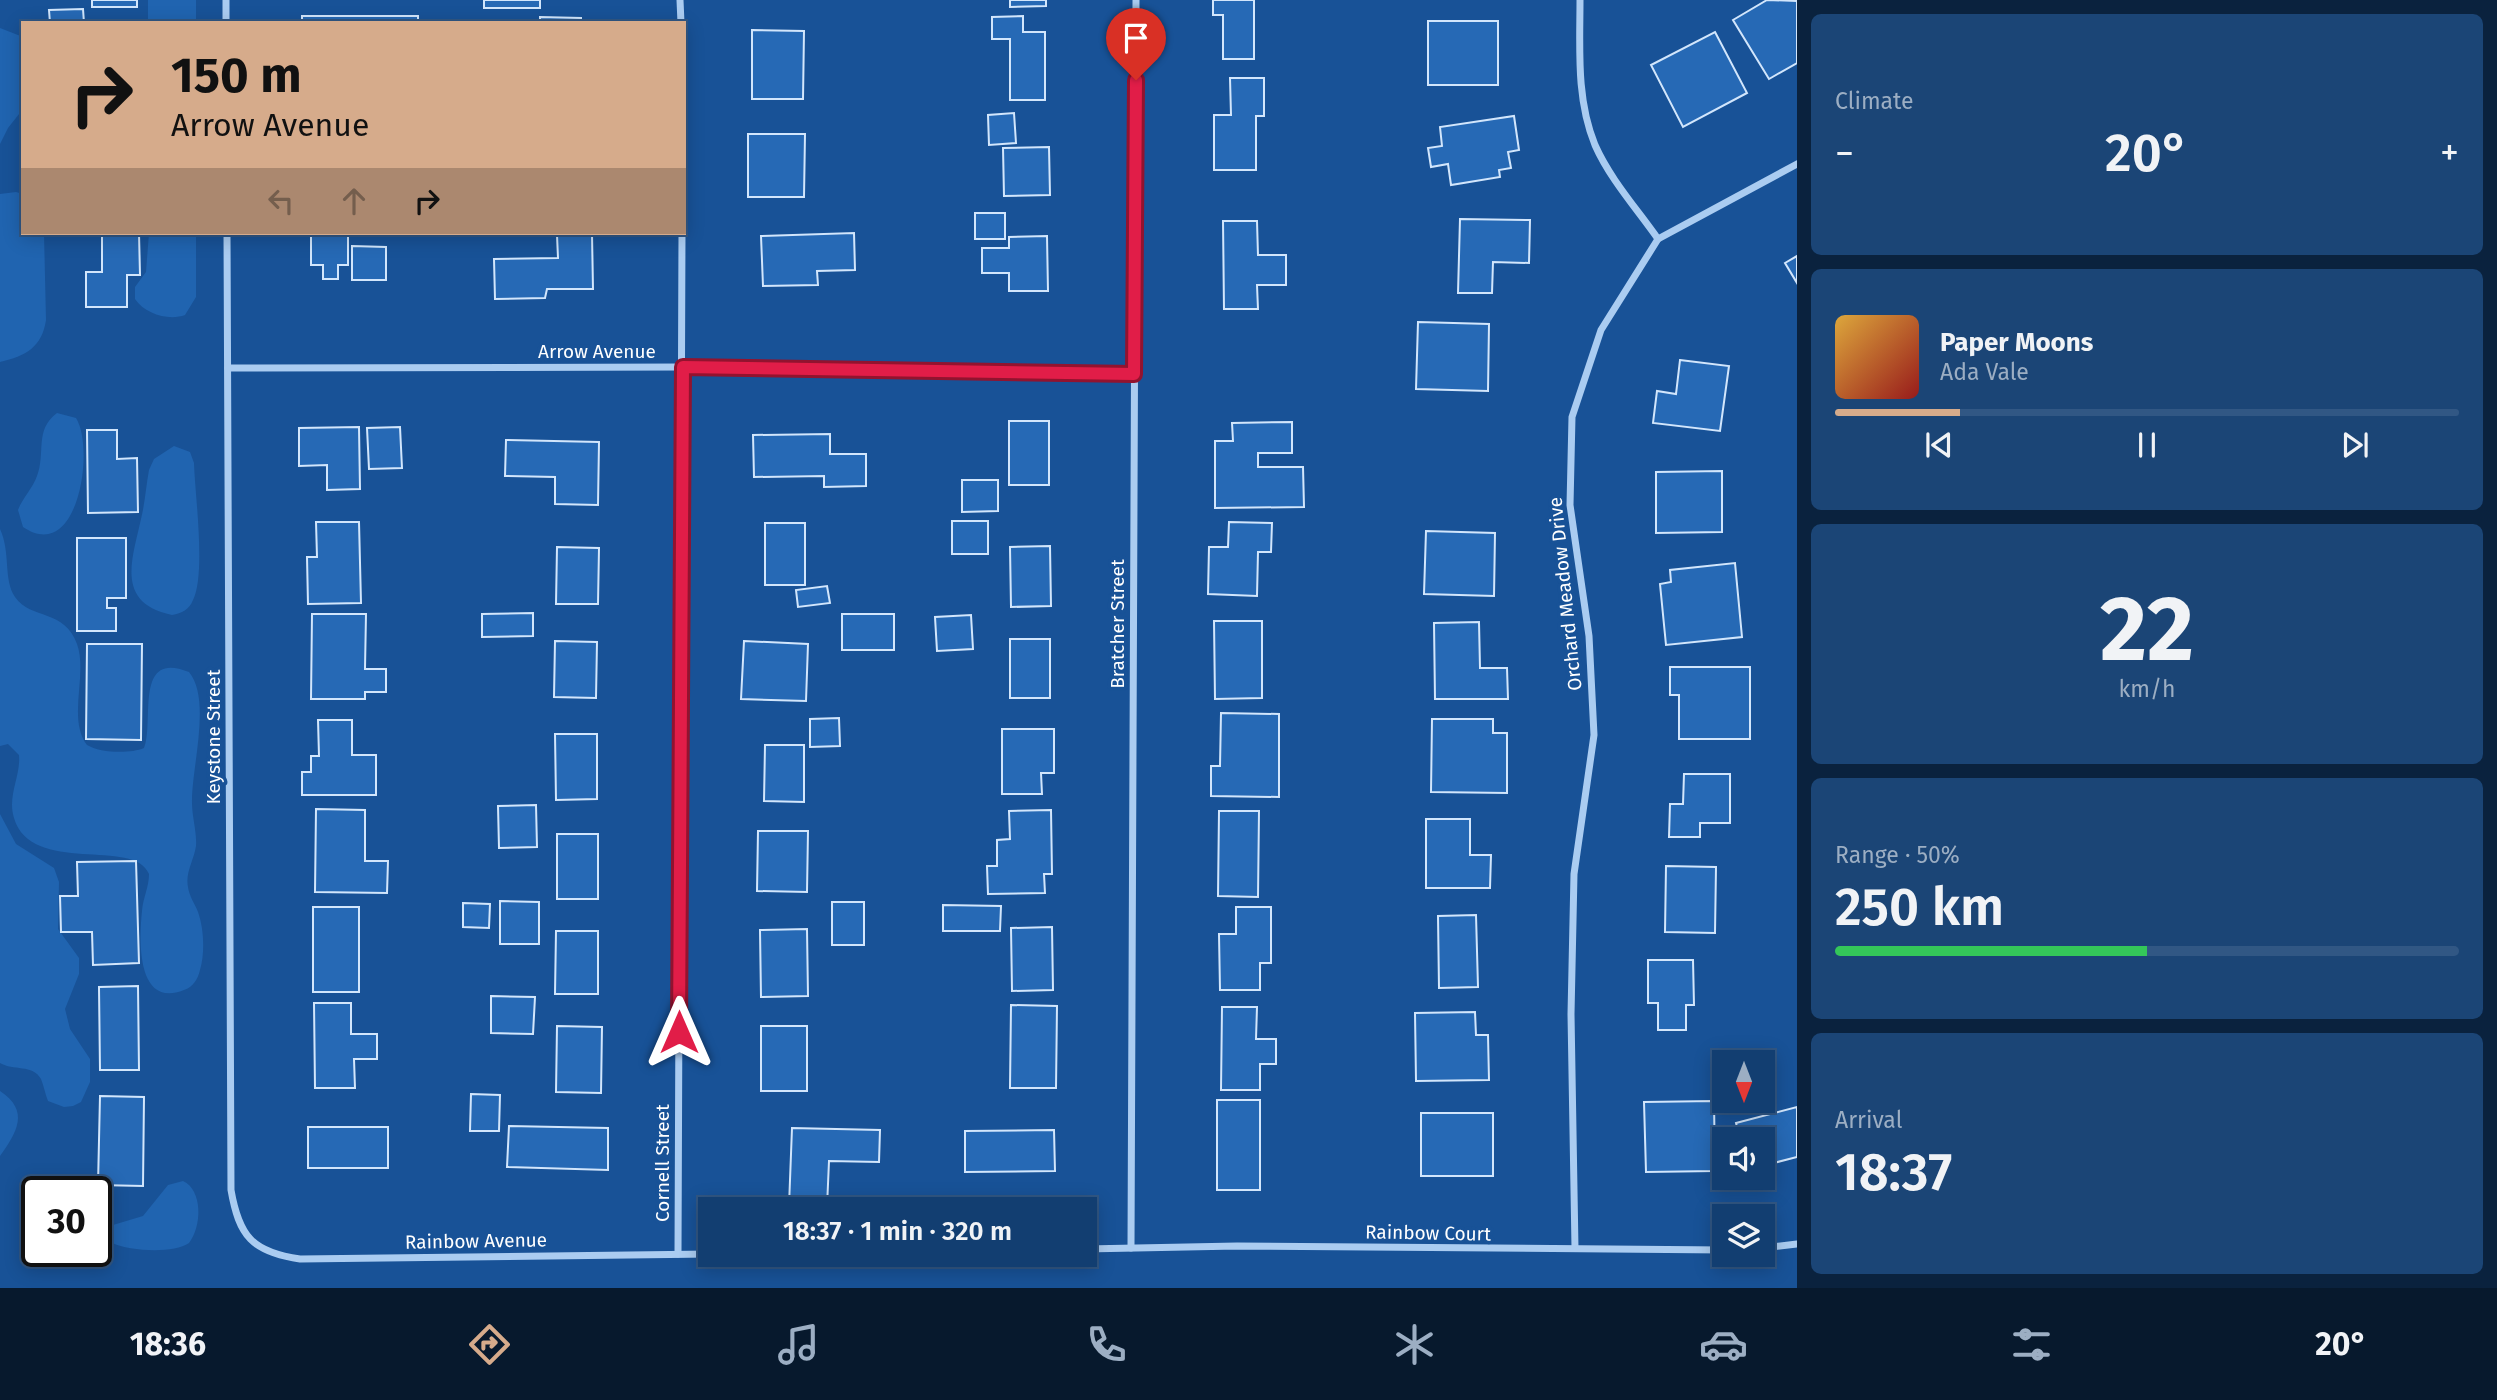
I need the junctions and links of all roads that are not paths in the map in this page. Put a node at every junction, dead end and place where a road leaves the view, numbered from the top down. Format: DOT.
graph roads {
  1 [pos="226,0"];
  2 [pos="680,0"];
  3 [pos="1136,0"];
  4 [pos="1580,0"];
  5 [pos="226,21"];
  6 [pos="681,21"];
  7 [pos="1797,164"];
  8 [pos="227,235"];
  9 [pos="682,235"];
  10 [pos="1658,239"];
  11 [pos="683,367"];
  12 [pos="228,368"];
  13 [pos="1134,374"];
  14 [pos="247,1238"];
  15 [pos="1797,1244"];
  16 [pos="1775,1247"];
  17 [pos="1131,1248"];
  18 [pos="1575,1248"];
  19 [pos="1097,1249"];
  20 [pos="1712,1250"];
  21 [pos="678,1254"];
  22 [pos="698,1254"];
  1 -- 5 [label="street"];
  2 -- 6 [label="street"];
  3 -- 13 [label="street, Bratcher Street"];
  4 -- 10 [label="street"];
  7 -- 10 [label="street, Orchard Meadow Drive"];
  8 -- 12 [label="street, Keystone Street"];
  9 -- 11 [label="street, Cornell Street"];
  10 -- 18 [label="street, Orchard Meadow Drive"];
  11 -- 12 [label="street, Arrow Avenue"];
  11 -- 13 [label="street, Arrow Avenue"];
  11 -- 21 [label="street, Cornell Street"];
  12 -- 14 [label="street, Keystone Street"];
  13 -- 17 [label="street, Bratcher Street"];
  14 -- 21 [label="street, Rainbow Avenue"];
  15 -- 16 [label="street"];
  17 -- 18 [label="street, Rainbow Court"];
  17 -- 19 [label="street"];
  18 -- 20 [label="street, Rainbow Court"];
  21 -- 22 [label="street, Rainbow Avenue"];
}
